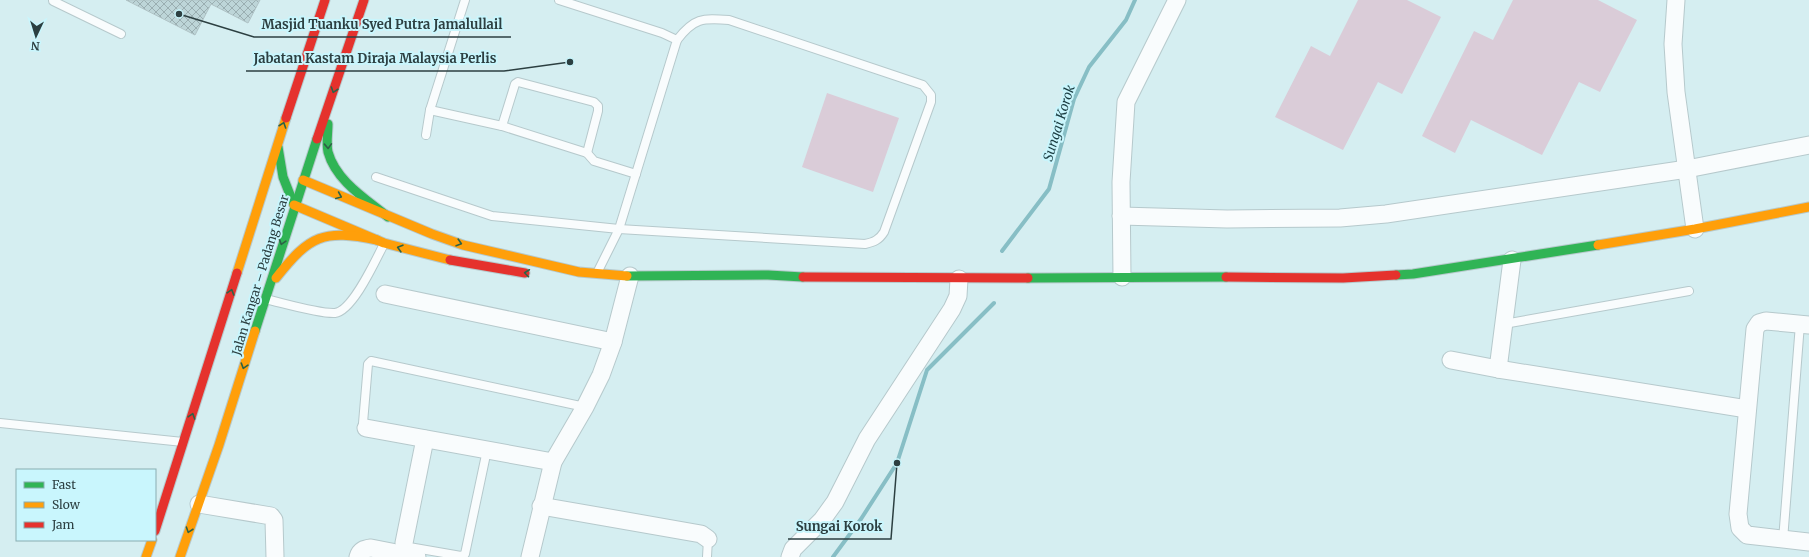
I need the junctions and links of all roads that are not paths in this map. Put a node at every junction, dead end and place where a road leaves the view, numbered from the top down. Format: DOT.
graph roads {
  1 [pos="53,0"];
  2 [pos="325,0"];
  3 [pos="364,0"];
  4 [pos="465,0"];
  5 [pos="559,0"];
  6 [pos="1177,0"];
  7 [pos="1676,0"];
  8 [pos="121,34"];
  9 [pos="677,40"];
  10 [pos="328,107"];
  11 [pos="430,110"];
  12 [pos="502,126"];
  13 [pos="426,135"];
  14 [pos="278,142"];
  15 [pos="1809,145"];
  16 [pos="587,153"];
  17 [pos="1687,169"];
  18 [pos="636,174"];
  19 [pos="376,177"];
  20 [pos="303,180"];
  21 [pos="279,189"];
  22 [pos="294,205"];
  23 [pos="1809,207"];
  24 [pos="256,211"];
  25 [pos="1121,216"];
  26 [pos="388,217"];
  27 [pos="619,229"];
  28 [pos="1695,229"];
  29 [pos="380,242"];
  30 [pos="1512,260"];
  31 [pos="579,272"];
  32 [pos="533,274"];
  33 [pos="597,274"];
  34 [pos="630,276"];
  35 [pos="555,277"];
  36 [pos="1122,277"];
  37 [pos="959,279"];
  38 [pos="268,289"];
  39 [pos="1689,291"];
  40 [pos="386,294"];
  41 [pos="265,298"];
  42 [pos="1504,324"];
  43 [pos="1805,325"];
  44 [pos="229,336"];
  45 [pos="613,342"];
  46 [pos="212,355"];
  47 [pos="1451,360"];
  48 [pos="1498,369"];
  49 [pos="585,407"];
  50 [pos="1746,408"];
  51 [pos="0,423"];
  52 [pos="366,428"];
  53 [pos="425,439"];
  54 [pos="183,442"];
  55 [pos="210,443"];
  56 [pos="487,450"];
  57 [pos="553,462"];
  58 [pos="209,474"];
  59 [pos="198,504"];
  60 [pos="541,506"];
  61 [pos="156,528"];
  62 [pos="708,539"];
  63 [pos="1783,540"];
  64 [pos="152,541"];
  65 [pos="1809,542"];
  66 [pos="404,543"];
  67 [pos="146,557"];
  68 [pos="180,557"];
  69 [pos="275,557"];
  70 [pos="358,557"];
  71 [pos="417,557"];
  72 [pos="530,557"];
  73 [pos="707,557"];
  74 [pos="790,557"];
  1 -- 8 [label="lane"];
  14 -- 2 [label="main road, Jalan Kangar – Padang Besar, one-way"];
  3 -- 10 [label="main road, Jalan Kangar – Padang Besar, one-way"];
  4 -- 11 [label="lane"];
  5 -- 9 [label="lane"];
  6 -- 25 [label="street"];
  7 -- 17 [label="street"];
  9 -- 18 [label="lane"];
  9 -- 27 [label="lane"];
  10 -- 20 [label="main road, Jalan Kangar – Padang Besar"];
  10 -- 26 [label="main road, one-way"];
  11 -- 12 [label="lane"];
  11 -- 13 [label="lane"];
  12 -- 16 [label="lane"];
  12 -- 16 [label="lane"];
  14 -- 21 [label="main road"];
  14 -- 24 [label="main road, Jalan Kangar – Padang Besar"];
  15 -- 17 [label="street"];
  16 -- 18 [label="lane"];
  17 -- 25 [label="street"];
  17 -- 28 [label="street"];
  18 -- 27 [label="lane"];
  19 -- 27 [label="lane"];
  20 -- 21 [label="main road"];
  20 -- 22 [label="main road, Jalan Kangar – Padang Besar"];
  20 -- 26 [label="main road, one-way"];
  21 -- 22 [label="main road"];
  21 -- 24 [label="main road"];
  22 -- 29 [label="main road"];
  22 -- 38 [label="main road, Jalan Kangar – Padang Besar, one-way"];
  23 -- 28 [label="main road"];
  46 -- 24 [label="main road, Jalan Kangar – Padang Besar, one-way"];
  25 -- 36 [label="street"];
  26 -- 31 [label="main road, one-way"];
  27 -- 33 [label="lane"];
  28 -- 30 [label="main road"];
  32 -- 29 [label="main road, one-way"];
  29 -- 38 [label="main road"];
  29 -- 41 [label="lane"];
  30 -- 36 [label="main road"];
  30 -- 42 [label="street"];
  31 -- 33 [label="main road"];
  31 -- 35 [label="main road"];
  33 -- 34 [label="main road"];
  34 -- 37 [label="main road"];
  34 -- 45 [label="street"];
  36 -- 37 [label="main road"];
  37 -- 74 [label="street"];
  38 -- 41 [label="main road, Jalan Kangar – Padang Besar"];
  39 -- 42 [label="lane"];
  40 -- 45 [label="street"];
  41 -- 58 [label="main road, Jalan Kangar – Padang Besar, one-way"];
  42 -- 48 [label="street"];
  43 -- 50 [label="street"];
  43 -- 63 [label="lane"];
  44 -- 46 [label="main road"];
  45 -- 49 [label="street"];
  54 -- 46 [label="main road, Jalan Kangar – Padang Besar, one-way"];
  47 -- 48 [label="street"];
  48 -- 50 [label="street"];
  49 -- 52 [label="lane"];
  49 -- 57 [label="street"];
  50 -- 63 [label="street"];
  51 -- 54 [label="lane"];
  52 -- 53 [label="street"];
  53 -- 56 [label="street"];
  53 -- 66 [label="street"];
  54 -- 61 [label="main road, Jalan Kangar – Padang Besar"];
  55 -- 58 [label="main road"];
  56 -- 57 [label="street"];
  56 -- 66 [label="lane"];
  57 -- 60 [label="street"];
  58 -- 59 [label="main road, Jalan Kangar – Padang Besar"];
  59 -- 68 [label="main road, Jalan Kangar – Padang Besar, one-way"];
  59 -- 69 [label="street"];
  60 -- 62 [label="street"];
  60 -- 72 [label="street"];
  62 -- 73 [label="lane"];
  63 -- 65 [label="street"];
  64 -- 67 [label="main road"];
  70 -- 71 [label="street"];
}
